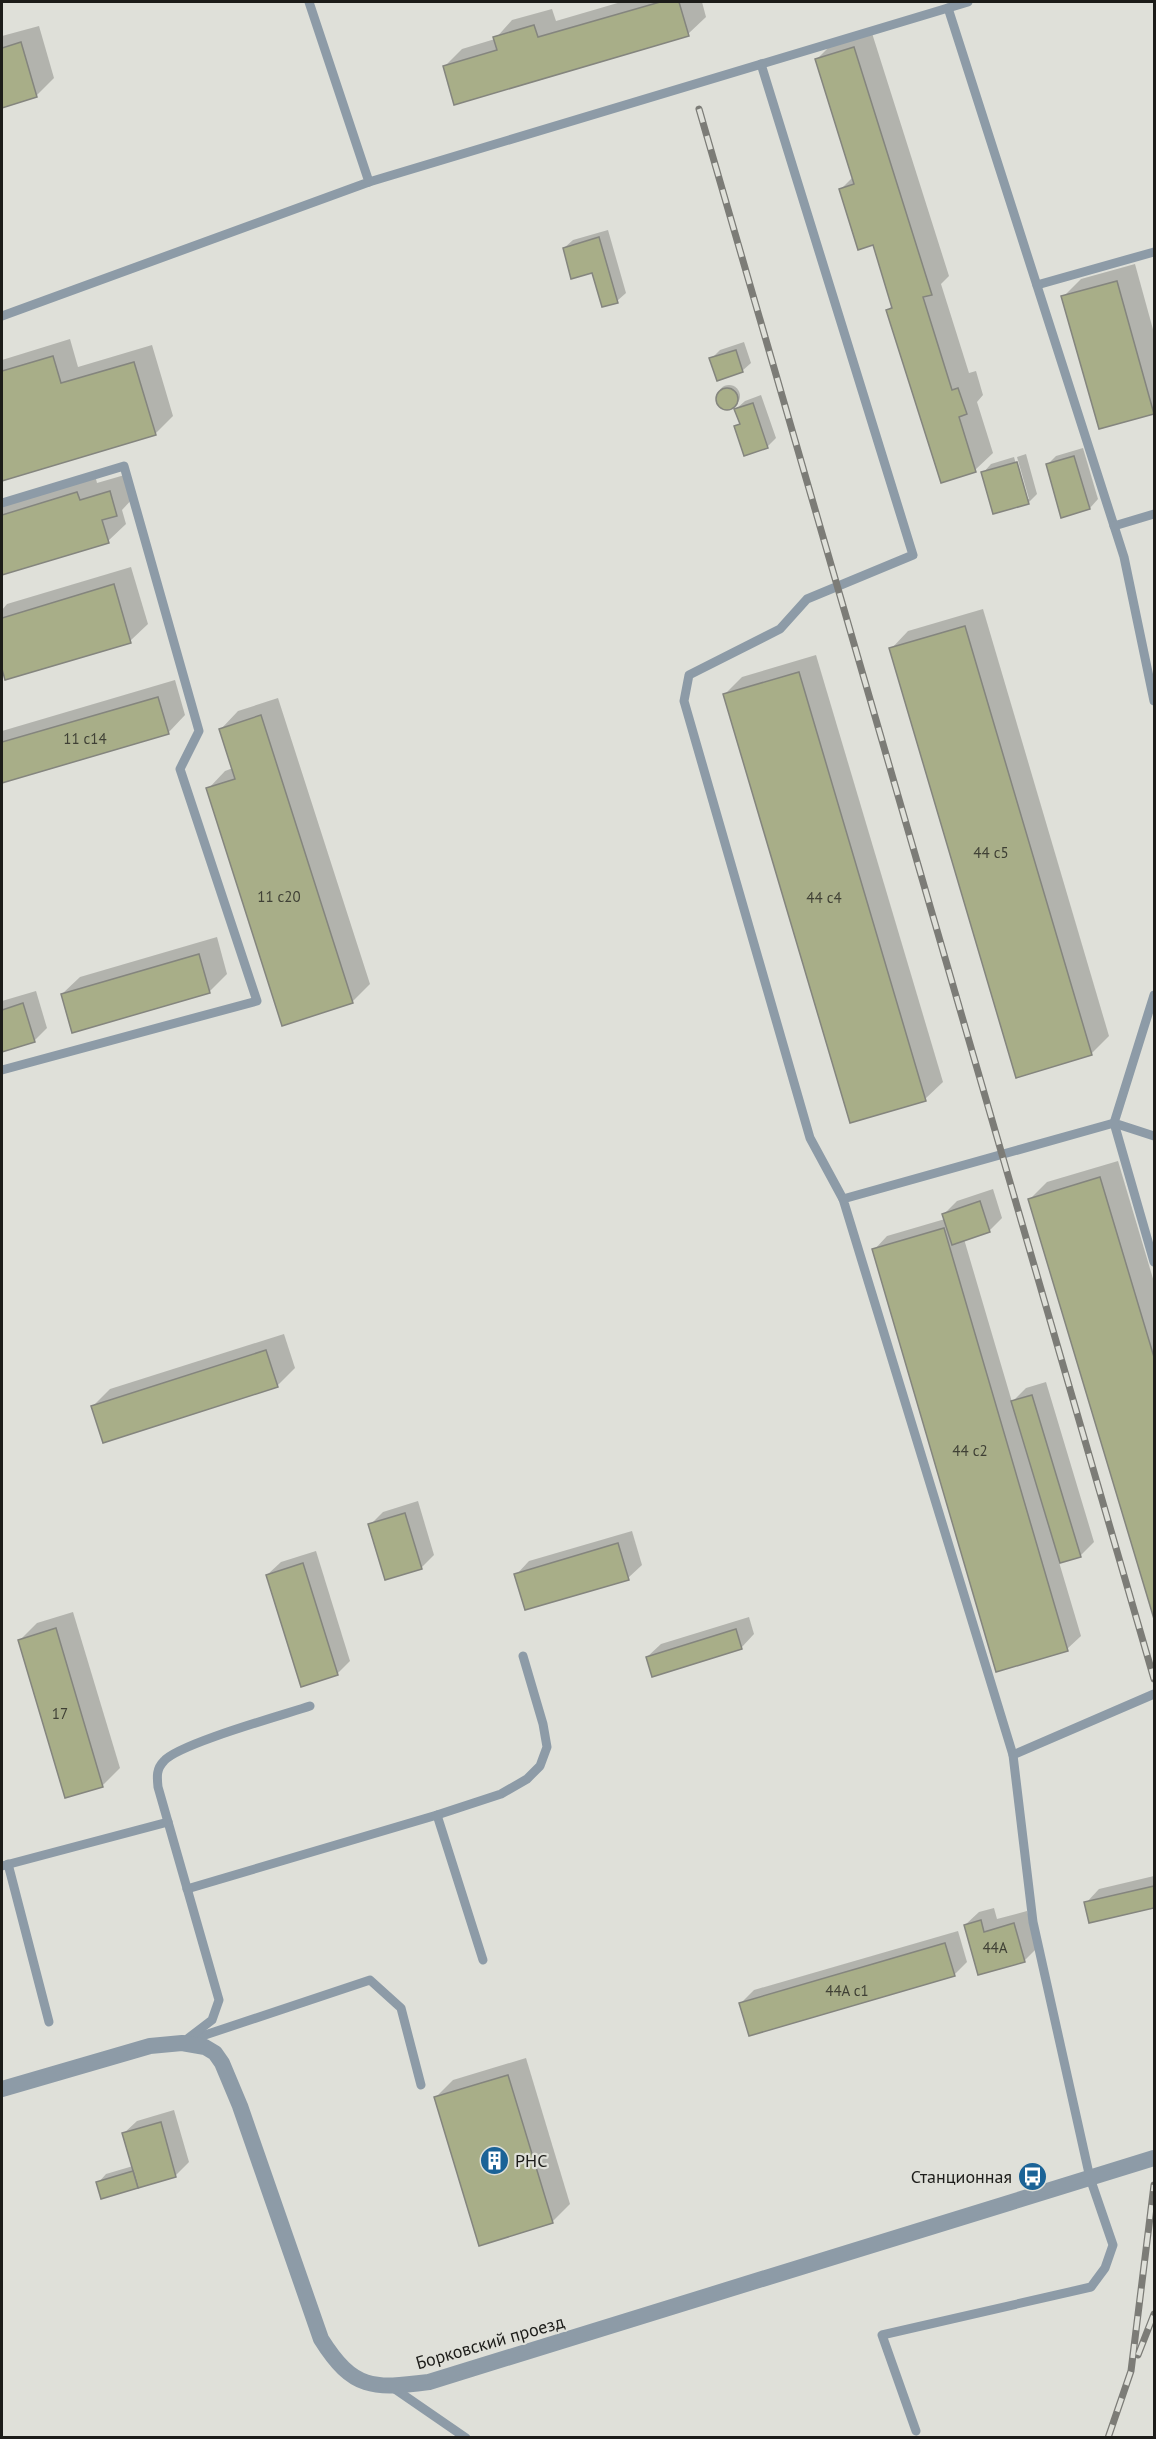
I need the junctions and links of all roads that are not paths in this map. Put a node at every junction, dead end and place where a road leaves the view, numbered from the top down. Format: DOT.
graph roads {
  1 [pos="309,2"];
  2 [pos="968,2"];
  3 [pos="948,8"];
  4 [pos="761,64"];
  5 [pos="369,182"];
  6 [pos="1155,252"];
  7 [pos="1037,285"];
  8 [pos="2,316"];
  9 [pos="2,503"];
  10 [pos="1155,514"];
  11 [pos="1114,526"];
  12 [pos="1155,701"];
  13 [pos="1155,995"];
  14 [pos="2,1070"];
  15 [pos="1114,1123"];
  16 [pos="1155,1137"];
  17 [pos="843,1200"];
  18 [pos="1155,1262"];
  19 [pos="523,1656"];
  20 [pos="1155,1694"];
  21 [pos="310,1706"];
  22 [pos="1013,1755"];
  23 [pos="437,1815"];
  24 [pos="168,1822"];
  25 [pos="5,1865"];
  26 [pos="187,1889"];
  27 [pos="483,1960"];
  28 [pos="49,2022"];
  29 [pos="182,2043"];
  30 [pos="421,2085"];
  31 [pos="2,2089"];
  32 [pos="1155,2158"];
  33 [pos="1090,2178"];
  34 [pos="392,2387"];
  35 [pos="916,2431"];
  36 [pos="466,2438"];
  1 -- 5 [label="lane"];
  2 -- 3 [label="lane"];
  3 -- 4 [label="lane"];
  3 -- 7 [label="lane"];
  4 -- 5 [label="lane"];
  4 -- 17 [label="lane"];
  5 -- 8 [label="lane"];
  6 -- 7 [label="lane"];
  7 -- 11 [label="lane"];
  9 -- 14 [label="lane"];
  10 -- 11 [label="lane"];
  11 -- 12 [label="lane"];
  13 -- 15 [label="lane"];
  15 -- 16 [label="lane"];
  15 -- 17 [label="lane"];
  15 -- 18 [label="lane"];
  17 -- 22 [label="lane"];
  19 -- 23 [label="lane"];
  20 -- 22 [label="lane"];
  21 -- 24 [label="lane"];
  22 -- 33 [label="lane"];
  23 -- 26 [label="lane"];
  23 -- 27 [label="lane"];
  24 -- 25 [label="lane"];
  24 -- 26 [label="lane"];
  25 -- 28 [label="lane"];
  26 -- 29 [label="lane"];
  29 -- 30 [label="lane"];
  29 -- 31 [label="street, Борковский проезд"];
  29 -- 34 [label="street, Борковский проезд"];
  32 -- 33 [label="street, Борковский проезд"];
  33 -- 34 [label="street, Борковский проезд"];
  33 -- 35 [label="lane"];
  34 -- 36 [label="lane"];
}
